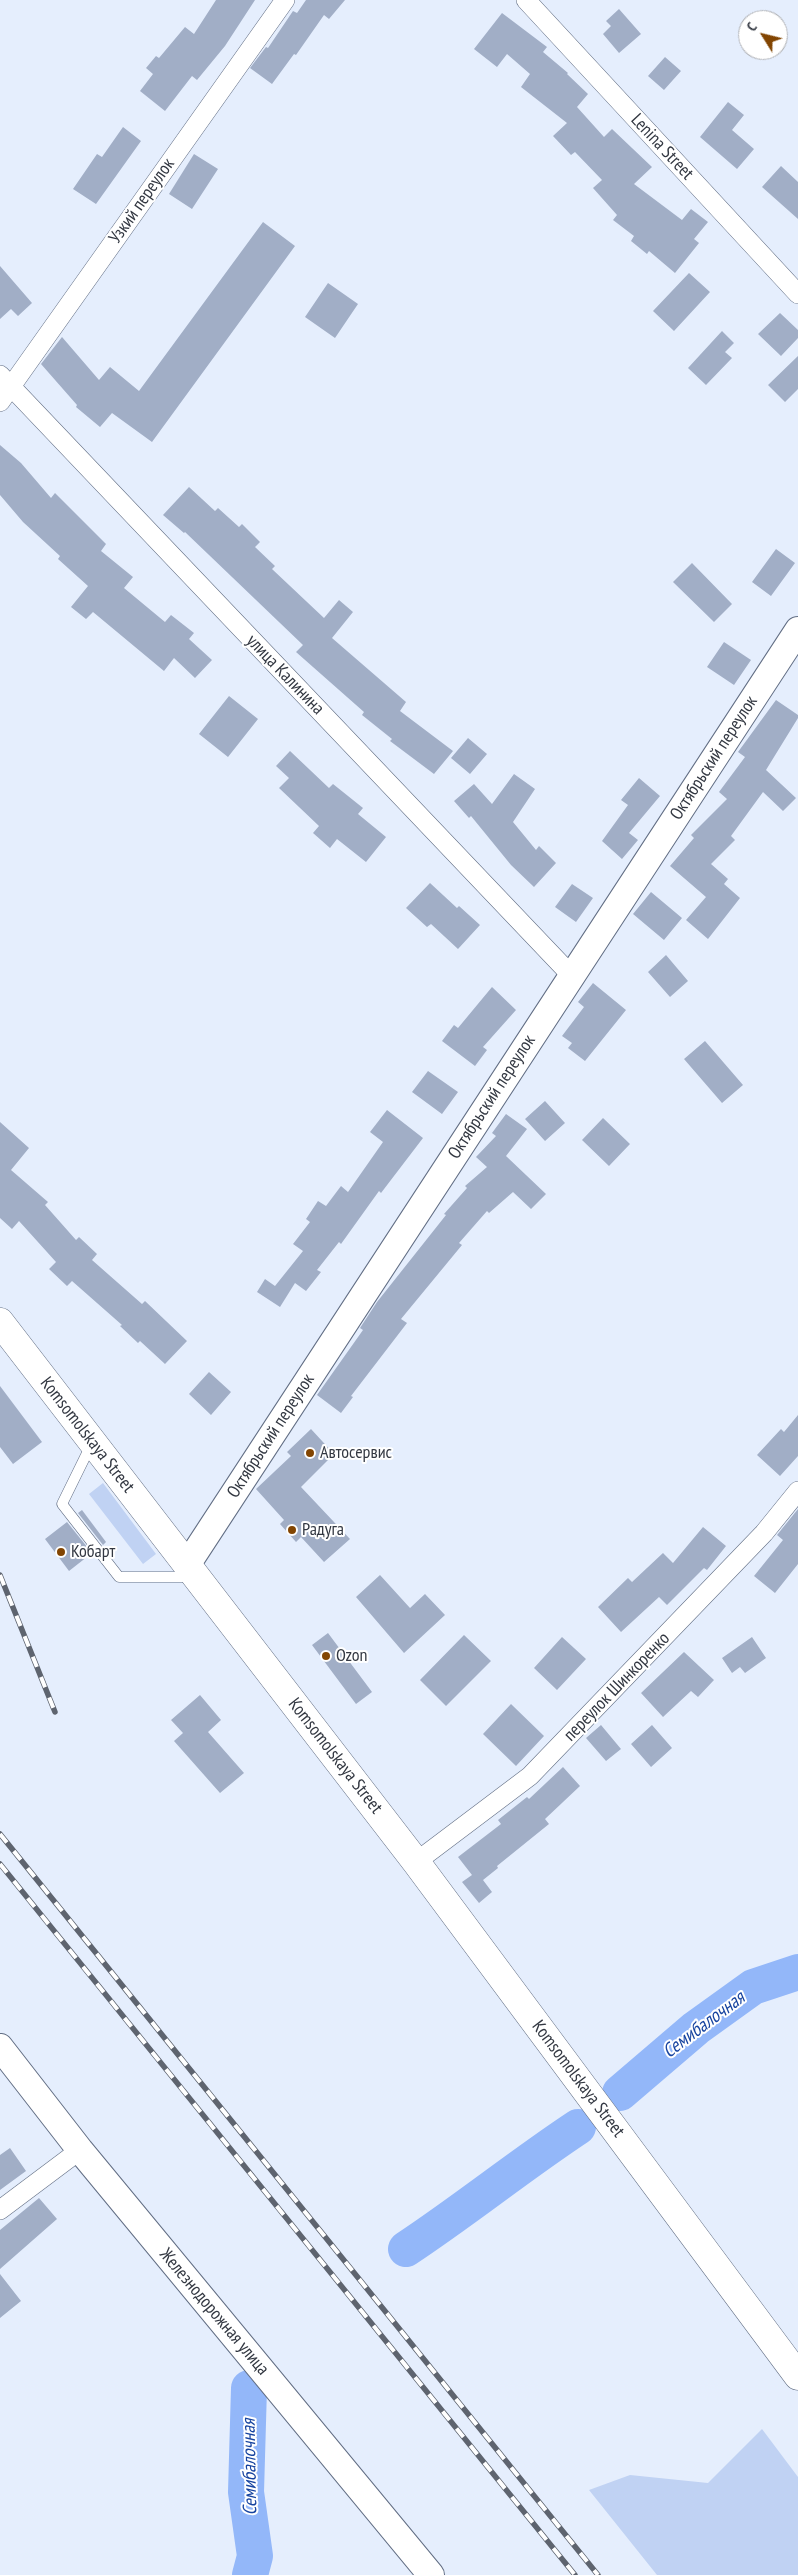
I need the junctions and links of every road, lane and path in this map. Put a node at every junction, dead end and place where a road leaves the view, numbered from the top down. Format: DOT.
graph roads {
  1 [pos="285,0"];
  2 [pos="526,0"];
  3 [pos="798,294"];
  4 [pos="5,380"];
  5 [pos="0,402"];
  6 [pos="798,630"];
  7 [pos="571,975"];
  8 [pos="0,1322"];
  9 [pos="92,1442"];
  10 [pos="798,1491"];
  11 [pos="192,1571"];
  12 [pos="416,1862"];
  13 [pos="0,2047"];
  14 [pos="80,2150"];
  15 [pos="0,2210"];
  16 [pos="798,2376"];
  17 [pos="431,2575"];
  1 -- 4 [label="street, Узкий переулок"];
  2 -- 3 [label="street, Lenina Street"];
  4 -- 5 [label="street, Узкий переулок"];
  4 -- 7 [label="street, улица Калинина"];
  6 -- 7 [label="street, Октябрьский переулок"];
  7 -- 11 [label="street, Октябрьский переулок"];
  8 -- 9 [label="main road, Komsomolskaya Street"];
  9 -- 11 [label="main road, Komsomolskaya Street"];
  9 -- 11 [label="lane"];
  10 -- 12 [label="street, переулок Шинкоренко"];
  11 -- 12 [label="main road, Komsomolskaya Street"];
  12 -- 16 [label="main road, Komsomolskaya Street"];
  13 -- 14 [label="street, Железнодорожная улица"];
  14 -- 15 [label="street"];
  14 -- 17 [label="street, Железнодорожная улица"];
}
